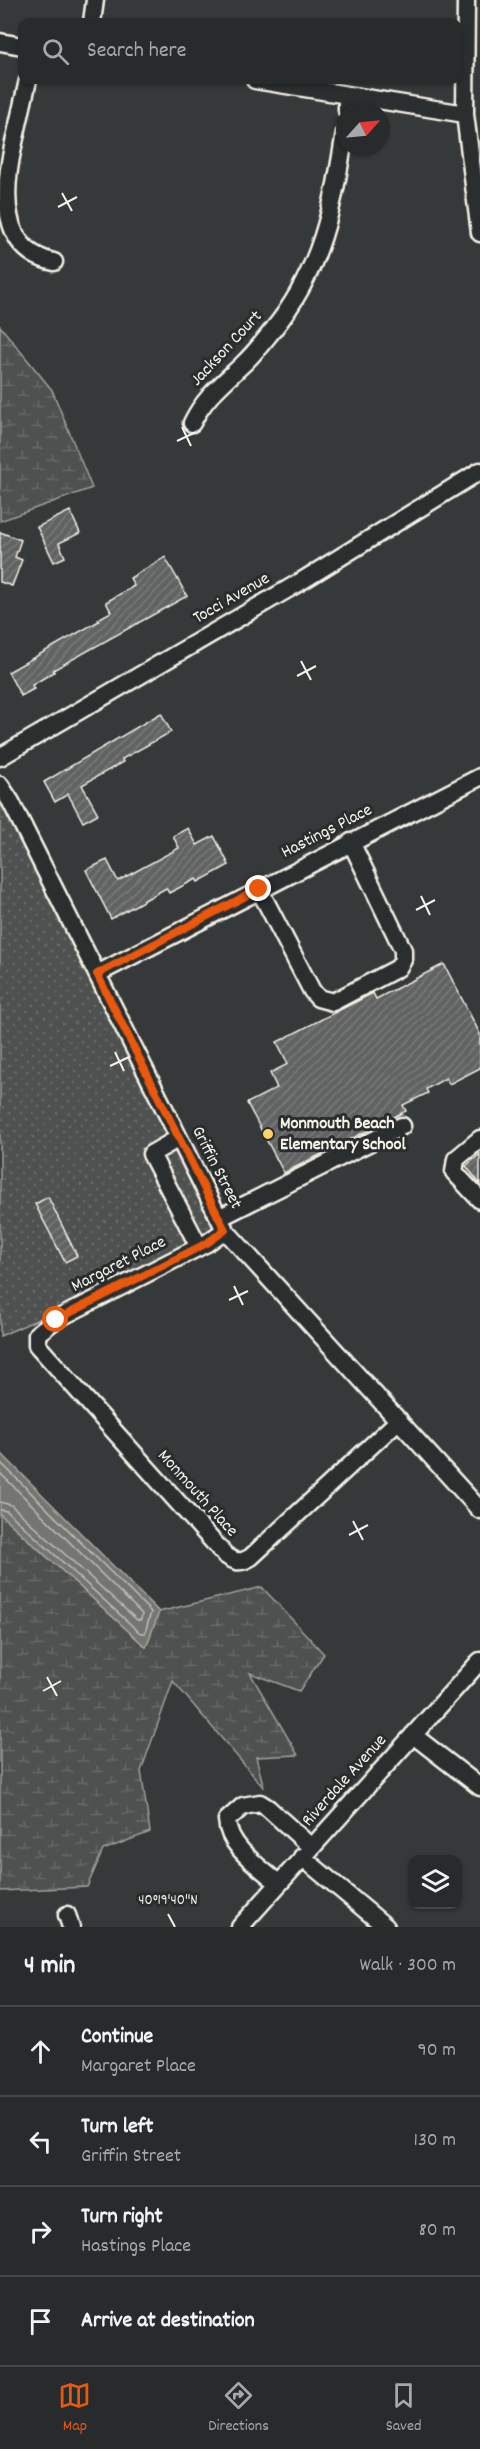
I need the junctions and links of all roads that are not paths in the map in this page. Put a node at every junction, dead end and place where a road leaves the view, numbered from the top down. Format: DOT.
graph roads {
  1 [pos="95,0"];
  2 [pos="466,0"];
  3 [pos="93,18"];
  4 [pos="0,42"];
  5 [pos="18,45"];
  6 [pos="27,84"];
  7 [pos="271,84"];
  8 [pos="343,102"];
  9 [pos="390,107"];
  10 [pos="465,114"];
  11 [pos="475,145"];
  12 [pos="341,156"];
  13 [pos="480,233"];
  14 [pos="54,262"];
  15 [pos="192,423"];
  16 [pos="480,471"];
  17 [pos="0,757"];
  18 [pos="480,777"];
  19 [pos="0,785"];
  20 [pos="351,842"];
  21 [pos="259,889"];
  22 [pos="97,974"];
  23 [pos="402,1126"];
  24 [pos="179,1138"];
  25 [pos="480,1138"];
  26 [pos="480,1200"];
  27 [pos="222,1224"];
  28 [pos="199,1246"];
  29 [pos="35,1338"];
  30 [pos="399,1420"];
  31 [pos="480,1510"];
  32 [pos="480,1661"];
  33 [pos="413,1735"];
  34 [pos="480,1787"];
  35 [pos="307,1852"];
  36 [pos="279,1884"];
  37 [pos="240,1927"];
  38 [pos="386,1927"];
  1 -- 3 [label="street"];
  2 -- 10 [label="street"];
  4 -- 5 [label="street"];
  6 -- 14 [label="street"];
  7 -- 8 [label="street"];
  9 -- 10 [label="street"];
  10 -- 11 [label="street"];
  11 -- 13 [label="street"];
  12 -- 15 [label="street, Jackson Court"];
  16 -- 17 [label="street, Tocci Avenue"];
  18 -- 20 [label="street, Hastings Place"];
  19 -- 22 [label="street, Griffin Street"];
  20 -- 21 [label="street, Hastings Place"];
  20 -- 21 [label="street"];
  21 -- 22 [label="street, Hastings Place"];
  22 -- 24 [label="street, Griffin Street"];
  23 -- 27 [label="street, Margaret Place"];
  24 -- 27 [label="street, Griffin Street"];
  24 -- 28 [label="street"];
  25 -- 26 [label="street"];
  27 -- 28 [label="street, Margaret Place"];
  27 -- 30 [label="street, Griffin Street"];
  28 -- 29 [label="street, Margaret Place"];
  29 -- 30 [label="street, Monmouth Place"];
  30 -- 31 [label="street, Griffin Street"];
  32 -- 33 [label="street, Riverdale Avenue"];
  33 -- 34 [label="street"];
  33 -- 35 [label="street, Riverdale Avenue"];
  35 -- 36 [label="street, Riverdale Avenue"];
  35 -- 36 [label="street"];
  35 -- 38 [label="street"];
  36 -- 37 [label="street, Riverdale Avenue"];
}
